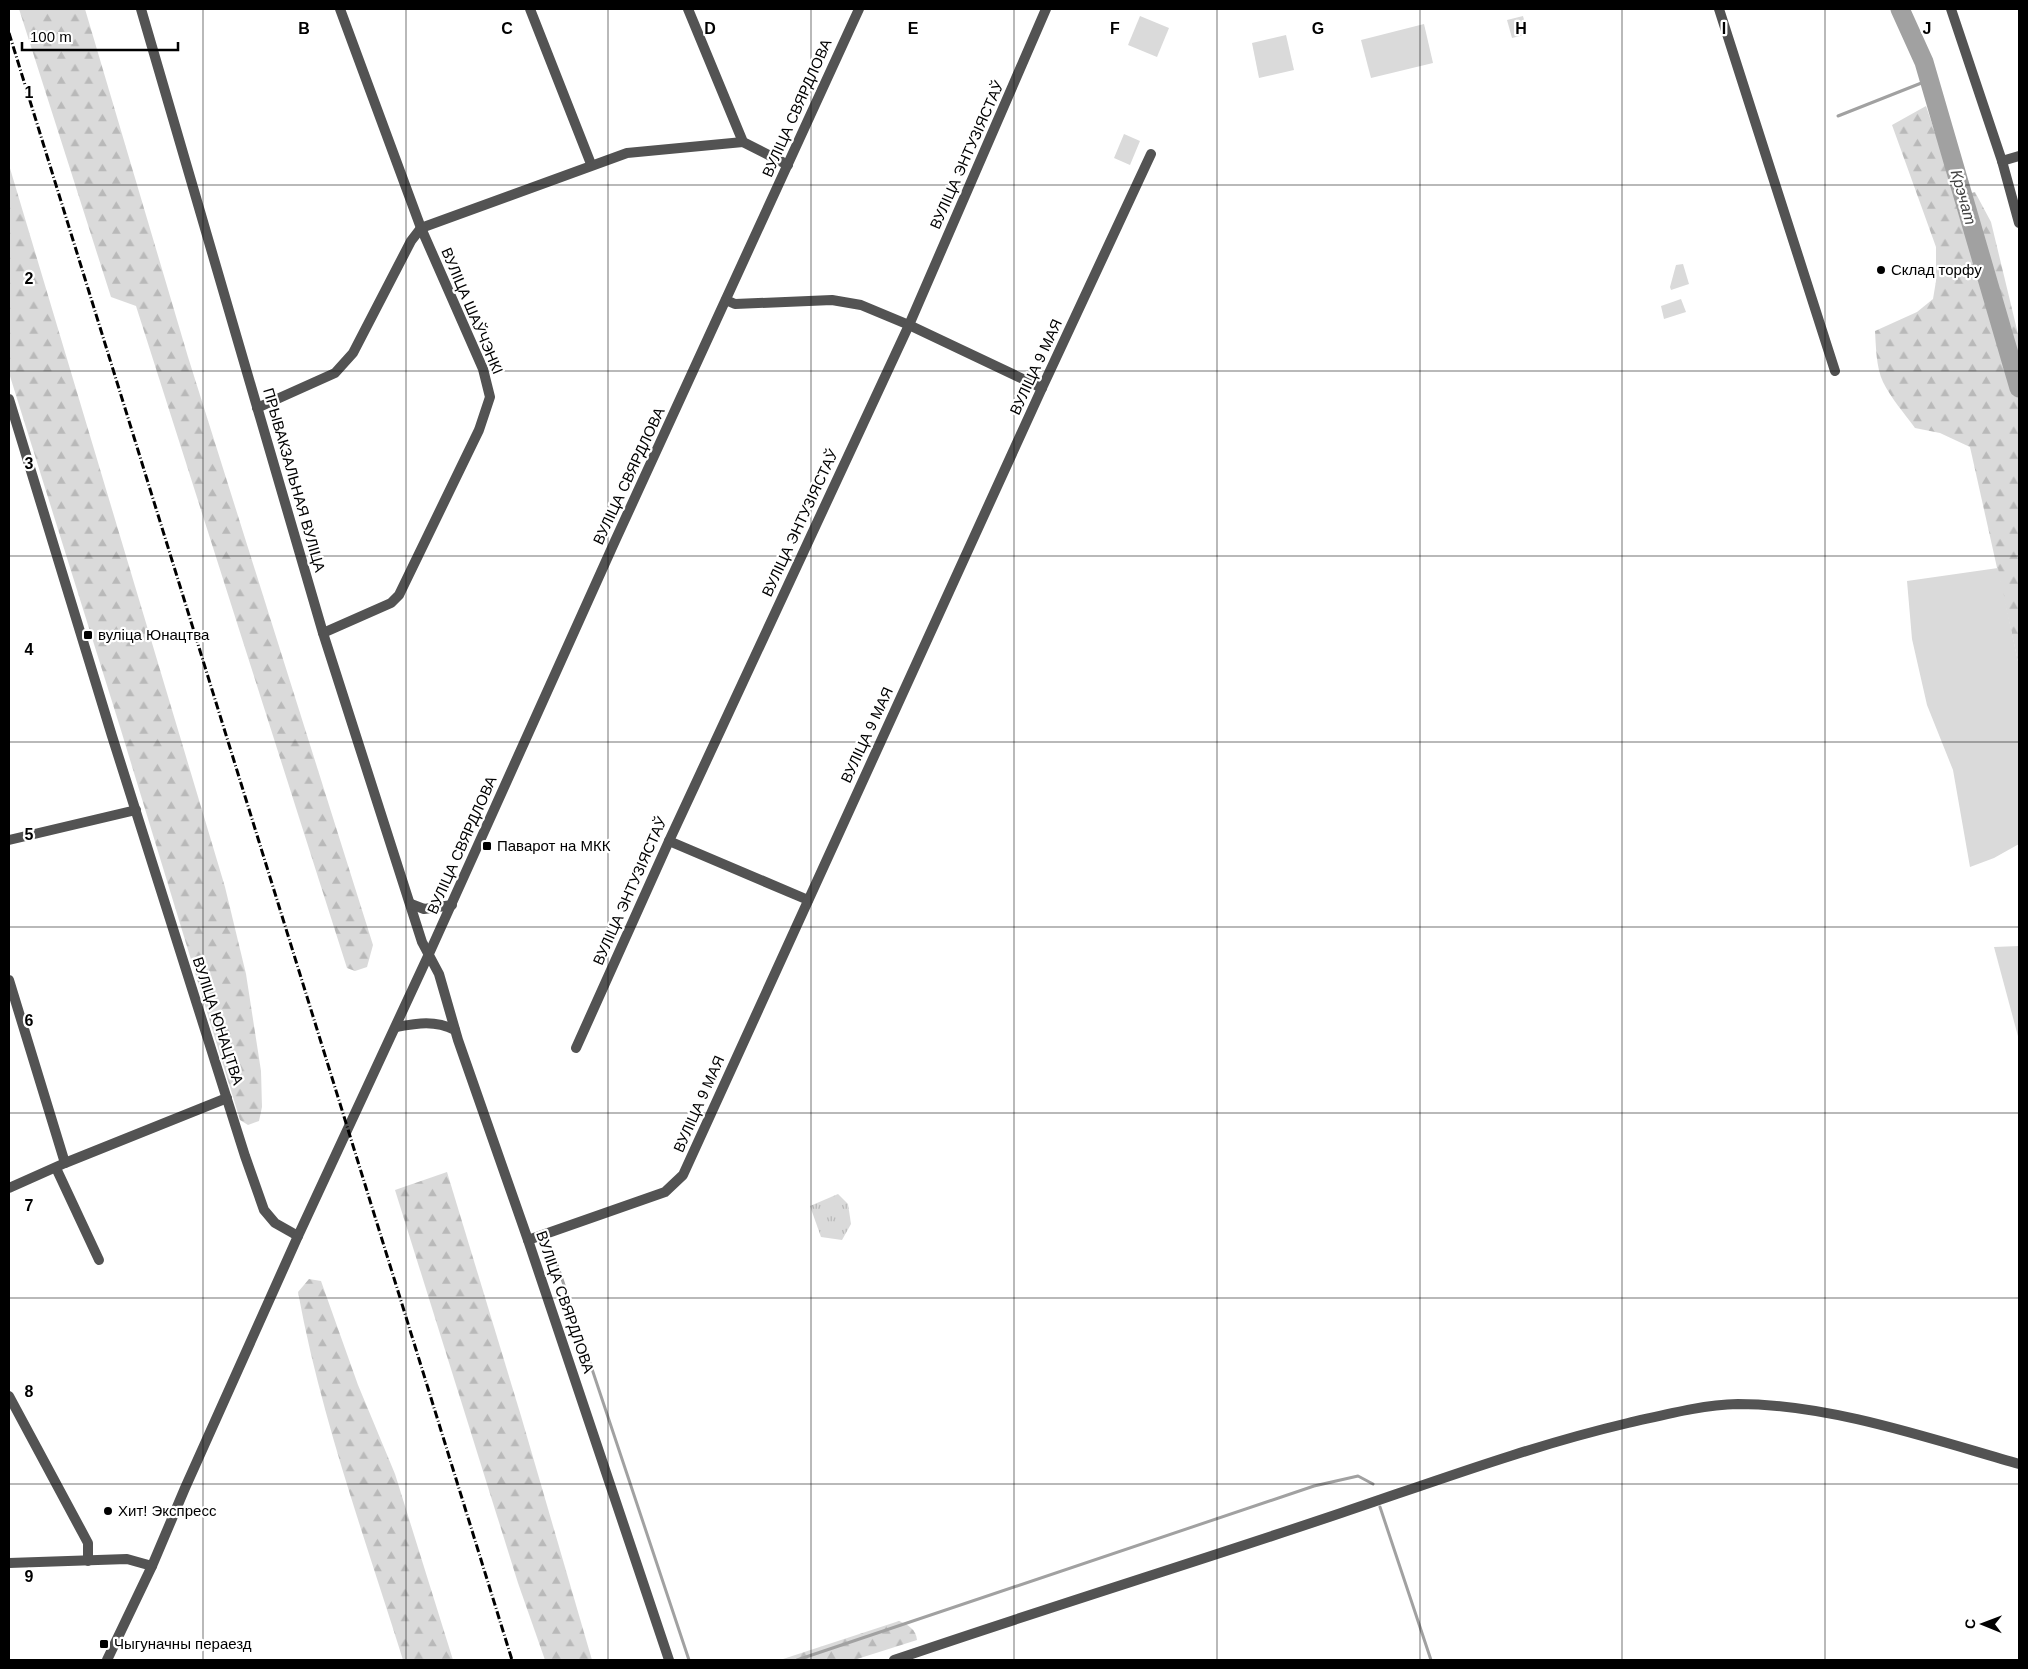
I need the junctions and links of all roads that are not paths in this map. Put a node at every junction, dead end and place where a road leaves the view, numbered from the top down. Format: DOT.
graph roads {
  1 [pos="141,9"];
  2 [pos="340,9"];
  3 [pos="530,9"];
  4 [pos="688,9"];
  5 [pos="859,9"];
  6 [pos="1046,9"];
  7 [pos="1719,9"];
  8 [pos="1951,9"];
  9 [pos="742,142"];
  10 [pos="1151,154"];
  11 [pos="2019,156"];
  12 [pos="2002,161"];
  13 [pos="591,164"];
  14 [pos="788,165"];
  15 [pos="2019,223"];
  16 [pos="421,228"];
  17 [pos="726,300"];
  18 [pos="909,325"];
  19 [pos="1835,371"];
  20 [pos="1042,388"];
  21 [pos="9,398"];
  22 [pos="257,408"];
  23 [pos="324,633"];
  24 [pos="136,810"];
  25 [pos="9,840"];
  26 [pos="669,841"];
  27 [pos="808,900"];
  28 [pos="411,904"];
  29 [pos="452,905"];
  30 [pos="428,956"];
  31 [pos="9,980"];
  32 [pos="396,1027"];
  33 [pos="455,1030"];
  34 [pos="576,1048"];
  35 [pos="227,1098"];
  36 [pos="65,1163"];
  37 [pos="56,1168"];
  38 [pos="9,1188"];
  39 [pos="298,1236"];
  40 [pos="528,1240"];
  41 [pos="99,1260"];
  42 [pos="9,1396"];
  43 [pos="2019,1464"];
  44 [pos="88,1561"];
  45 [pos="9,1563"];
  46 [pos="152,1566"];
  47 [pos="107,1660"];
  48 [pos="669,1660"];
  49 [pos="894,1660"];
  1 -- 22 [label="street, ПРЫВАКЗАЛЬНАЯ ВУЛІЦА"];
  2 -- 16 [label="street, ВУЛІЦА ШАЎЧЭНКІ"];
  3 -- 13 [label="street"];
  4 -- 9 [label="street"];
  5 -- 14 [label="street, ВУЛІЦА СВЯРДЛОВА"];
  6 -- 18 [label="street, ВУЛІЦА ЭНТУЗІЯСТАЎ"];
  7 -- 19 [label="street"];
  8 -- 12 [label="street"];
  9 -- 13 [label="street"];
  9 -- 14 [label="street"];
  10 -- 20 [label="street, ВУЛІЦА 9 МАЯ"];
  11 -- 12 [label="street"];
  12 -- 15 [label="street"];
  13 -- 16 [label="street"];
  14 -- 17 [label="street, ВУЛІЦА СВЯРДЛОВА"];
  16 -- 22 [label="street"];
  16 -- 23 [label="street, ВУЛІЦА ШАЎЧЭНКІ"];
  17 -- 18 [label="street"];
  17 -- 29 [label="street, ВУЛІЦА СВЯРДЛОВА"];
  18 -- 20 [label="street"];
  18 -- 26 [label="street, ВУЛІЦА ЭНТУЗІЯСТАЎ"];
  20 -- 27 [label="street, ВУЛІЦА 9 МАЯ"];
  21 -- 24 [label="street, ВУЛІЦА ЮНАЦТВА"];
  22 -- 23 [label="street, ПРЫВАКЗАЛЬНАЯ ВУЛІЦА"];
  23 -- 28 [label="street, ПРЫВАКЗАЛЬНАЯ ВУЛІЦА"];
  24 -- 25 [label="street"];
  24 -- 35 [label="street, ВУЛІЦА ЮНАЦТВА"];
  26 -- 27 [label="street"];
  26 -- 34 [label="street, ВУЛІЦА ЭНТУЗІЯСТАЎ"];
  27 -- 40 [label="street, ВУЛІЦА 9 МАЯ"];
  28 -- 29 [label="street"];
  28 -- 30 [label="street, ПРЫВАКЗАЛЬНАЯ ВУЛІЦА"];
  29 -- 30 [label="street, ВУЛІЦА СВЯРДЛОВА"];
  30 -- 32 [label="street, ВУЛІЦА СВЯРДЛОВА"];
  30 -- 33 [label="street, ВУЛІЦА СВЯРДЛОВА"];
  31 -- 36 [label="street"];
  32 -- 33 [label="street"];
  32 -- 39 [label="street, ВУЛІЦА СВЯРДЛОВА"];
  33 -- 40 [label="street, ВУЛІЦА СВЯРДЛОВА"];
  35 -- 36 [label="street"];
  35 -- 39 [label="street, ВУЛІЦА ЮНАЦТВА"];
  36 -- 37 [label="street"];
  37 -- 38 [label="street"];
  37 -- 41 [label="street"];
  39 -- 46 [label="street, ВУЛІЦА СВЯРДЛОВА"];
  40 -- 48 [label="street, ВУЛІЦА СВЯРДЛОВА"];
  42 -- 44 [label="street"];
  43 -- 49 [label="street"];
  44 -- 45 [label="street"];
  44 -- 46 [label="street"];
  46 -- 47 [label="street, ВУЛІЦА СВЯРДЛОВА"];
}
